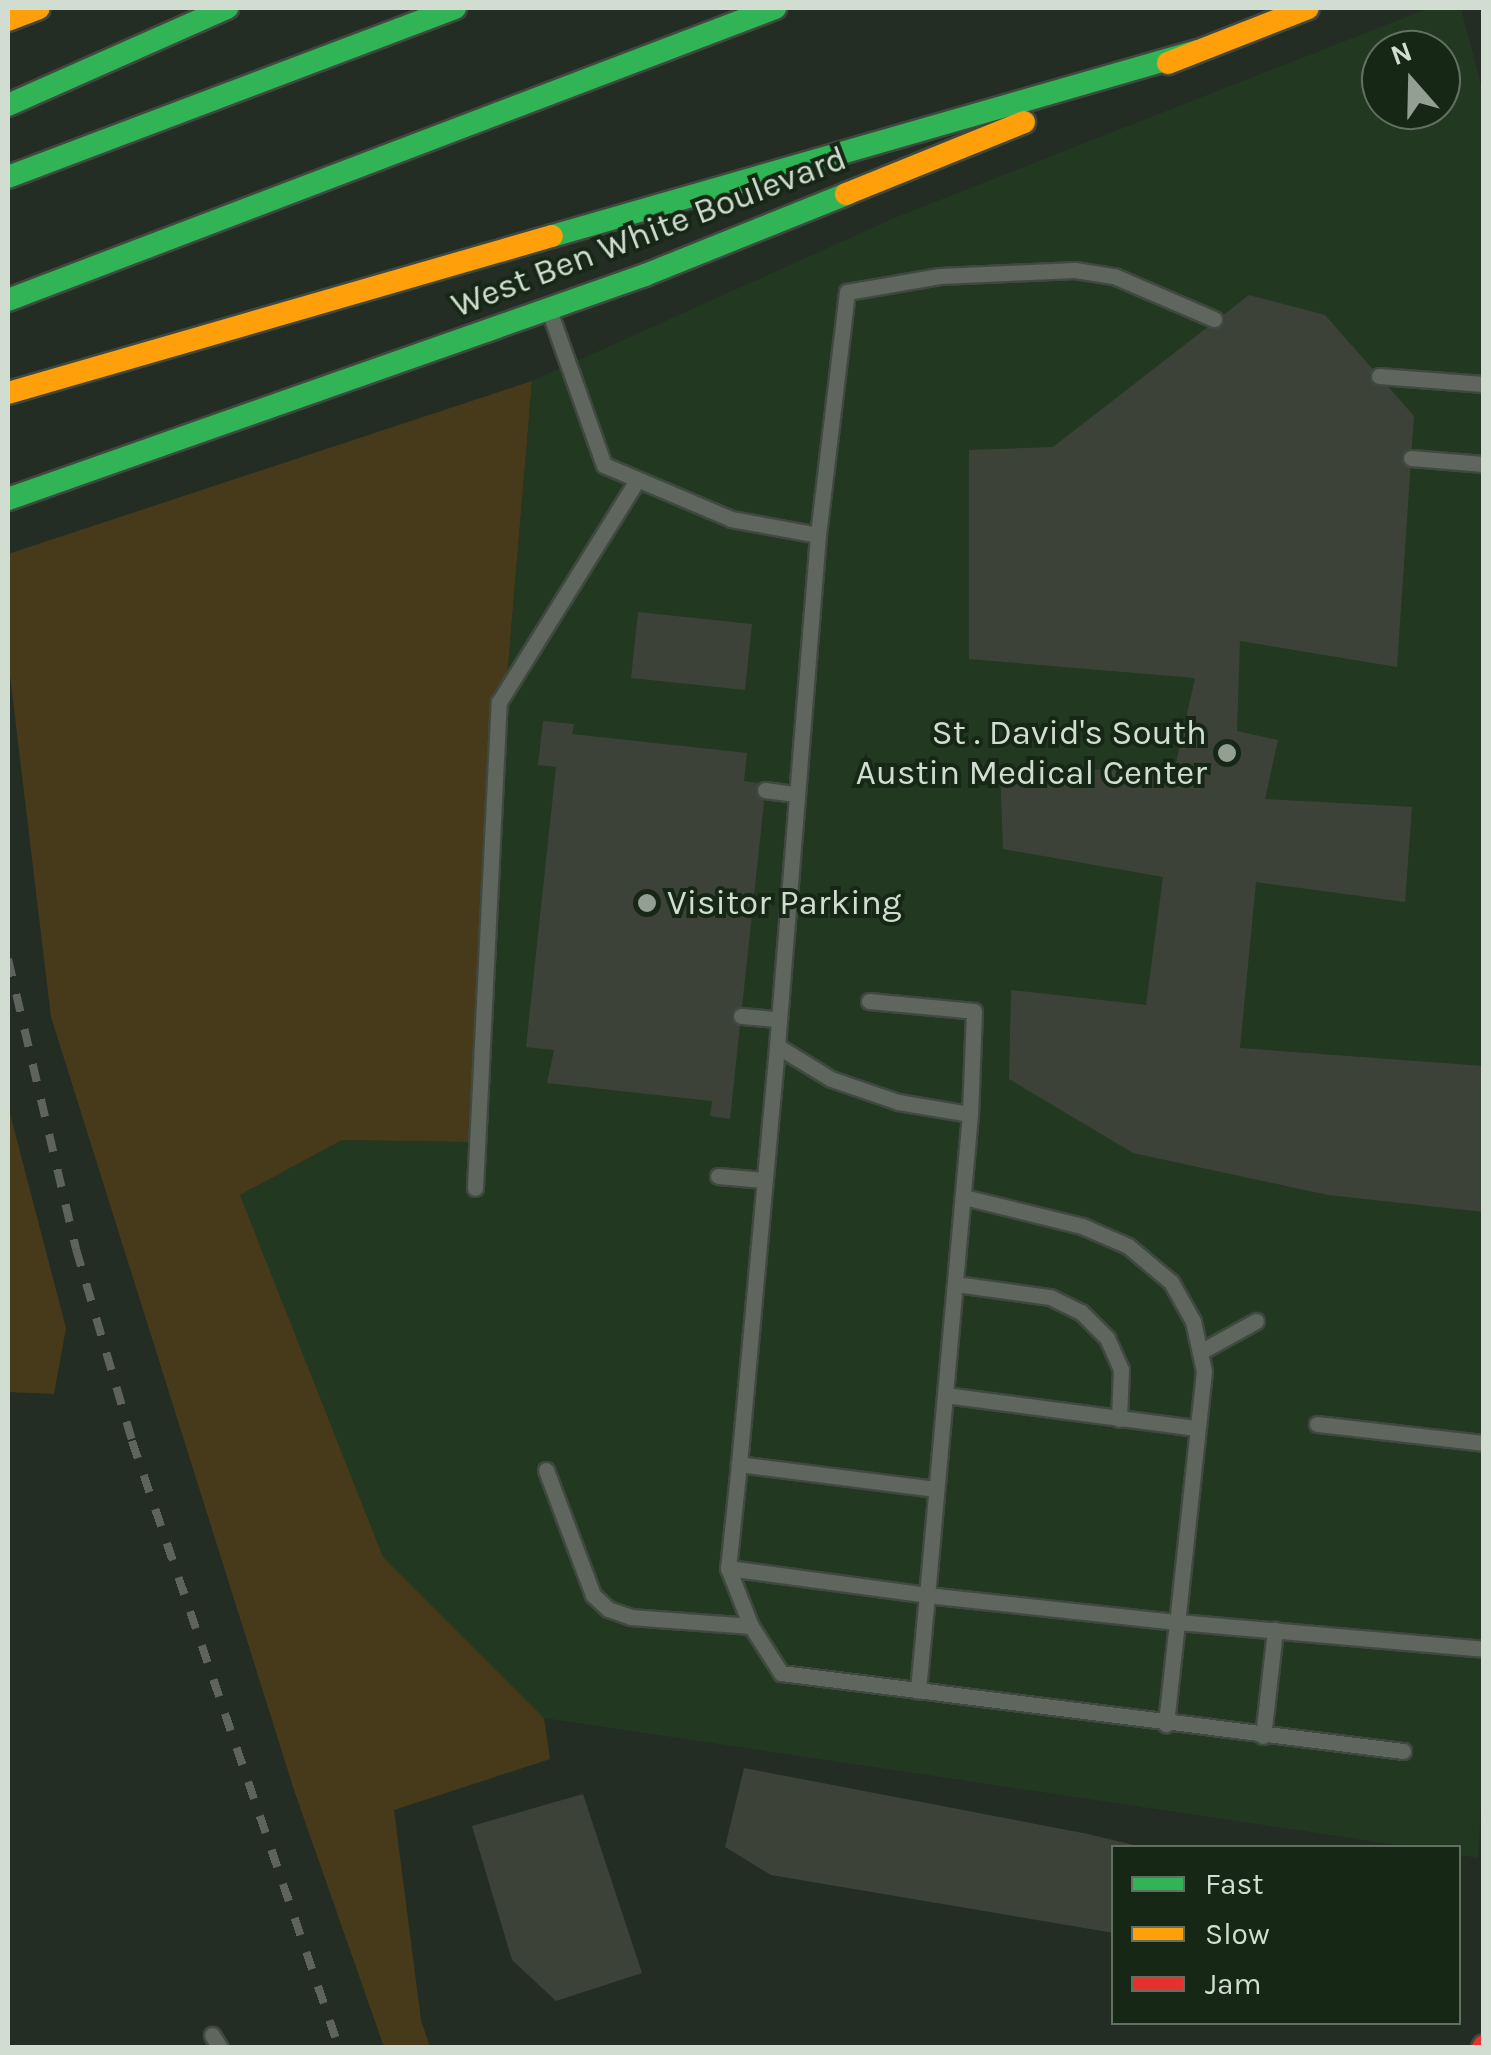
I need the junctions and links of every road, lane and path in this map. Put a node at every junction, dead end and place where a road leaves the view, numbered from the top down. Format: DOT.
graph roads {
  1 [pos="39,8"];
  2 [pos="227,8"];
  3 [pos="455,8"];
  4 [pos="776,8"];
  5 [pos="1308,8"];
  6 [pos="8,20"];
  7 [pos="1197,51"];
  8 [pos="8,105"];
  9 [pos="8,177"];
  10 [pos="8,300"];
  11 [pos="549,310"];
  12 [pos="1214,320"];
  13 [pos="1379,376"];
  14 [pos="1484,384"];
  15 [pos="8,393"];
  16 [pos="1411,458"];
  17 [pos="1484,464"];
  18 [pos="637,480"];
  19 [pos="8,499"];
  20 [pos="818,536"];
  21 [pos="766,790"];
  22 [pos="795,794"];
  23 [pos="869,1000"];
  24 [pos="742,1016"];
  25 [pos="778,1019"];
  26 [pos="777,1046"];
  27 [pos="970,1114"];
  28 [pos="718,1176"];
  29 [pos="764,1180"];
  30 [pos="475,1188"];
  31 [pos="964,1198"];
  32 [pos="1110,1225"];
  33 [pos="1088,1229"];
  34 [pos="956,1284"];
  35 [pos="1256,1321"];
  36 [pos="1200,1352"];
  37 [pos="945,1395"];
  38 [pos="1118,1419"];
  39 [pos="1317,1424"];
  40 [pos="1196,1428"];
  41 [pos="1484,1443"];
  42 [pos="739,1464"];
  43 [pos="546,1470"];
  44 [pos="936,1489"];
  45 [pos="728,1568"];
  46 [pos="927,1595"];
  47 [pos="1177,1622"];
  48 [pos="751,1626"];
  49 [pos="1275,1630"];
  50 [pos="1484,1649"];
  51 [pos="918,1692"];
  52 [pos="1166,1724"];
  53 [pos="1263,1736"];
  54 [pos="1403,1752"];
  1 -- 6 [label="main road"];
  2 -- 8 [label="main road"];
  3 -- 9 [label="main road"];
  4 -- 10 [label="main road"];
  5 -- 7 [label="main road, West Ben White Boulevard"];
  7 -- 11 [label="main road, West Ben White Boulevard"];
  7 -- 15 [label="main road"];
  11 -- 18 [label="lane"];
  11 -- 19 [label="main road, West Ben White Boulevard"];
  12 -- 20 [label="lane"];
  13 -- 14 [label="lane"];
  16 -- 17 [label="lane"];
  18 -- 20 [label="lane"];
  18 -- 30 [label="lane"];
  20 -- 22 [label="lane"];
  21 -- 22 [label="lane"];
  22 -- 25 [label="lane"];
  23 -- 27 [label="lane"];
  24 -- 25 [label="lane"];
  25 -- 26 [label="lane"];
  26 -- 27 [label="lane"];
  26 -- 29 [label="lane"];
  27 -- 31 [label="lane"];
  28 -- 29 [label="lane"];
  29 -- 42 [label="lane"];
  31 -- 33 [label="lane"];
  31 -- 34 [label="lane"];
  32 -- 33 [label="lane"];
  33 -- 36 [label="lane"];
  34 -- 37 [label="lane"];
  34 -- 38 [label="lane"];
  35 -- 36 [label="lane"];
  36 -- 40 [label="lane"];
  37 -- 38 [label="lane"];
  37 -- 44 [label="lane"];
  38 -- 40 [label="lane"];
  39 -- 41 [label="lane"];
  40 -- 47 [label="lane"];
  42 -- 44 [label="lane"];
  42 -- 45 [label="lane"];
  43 -- 48 [label="lane"];
  44 -- 46 [label="lane"];
  45 -- 46 [label="lane"];
  45 -- 48 [label="lane"];
  46 -- 47 [label="lane"];
  46 -- 51 [label="lane"];
  47 -- 49 [label="lane"];
  47 -- 52 [label="lane"];
  48 -- 51 [label="lane"];
  49 -- 50 [label="lane"];
  49 -- 53 [label="lane"];
  51 -- 52 [label="lane"];
  52 -- 53 [label="lane"];
  53 -- 54 [label="lane"];
}
